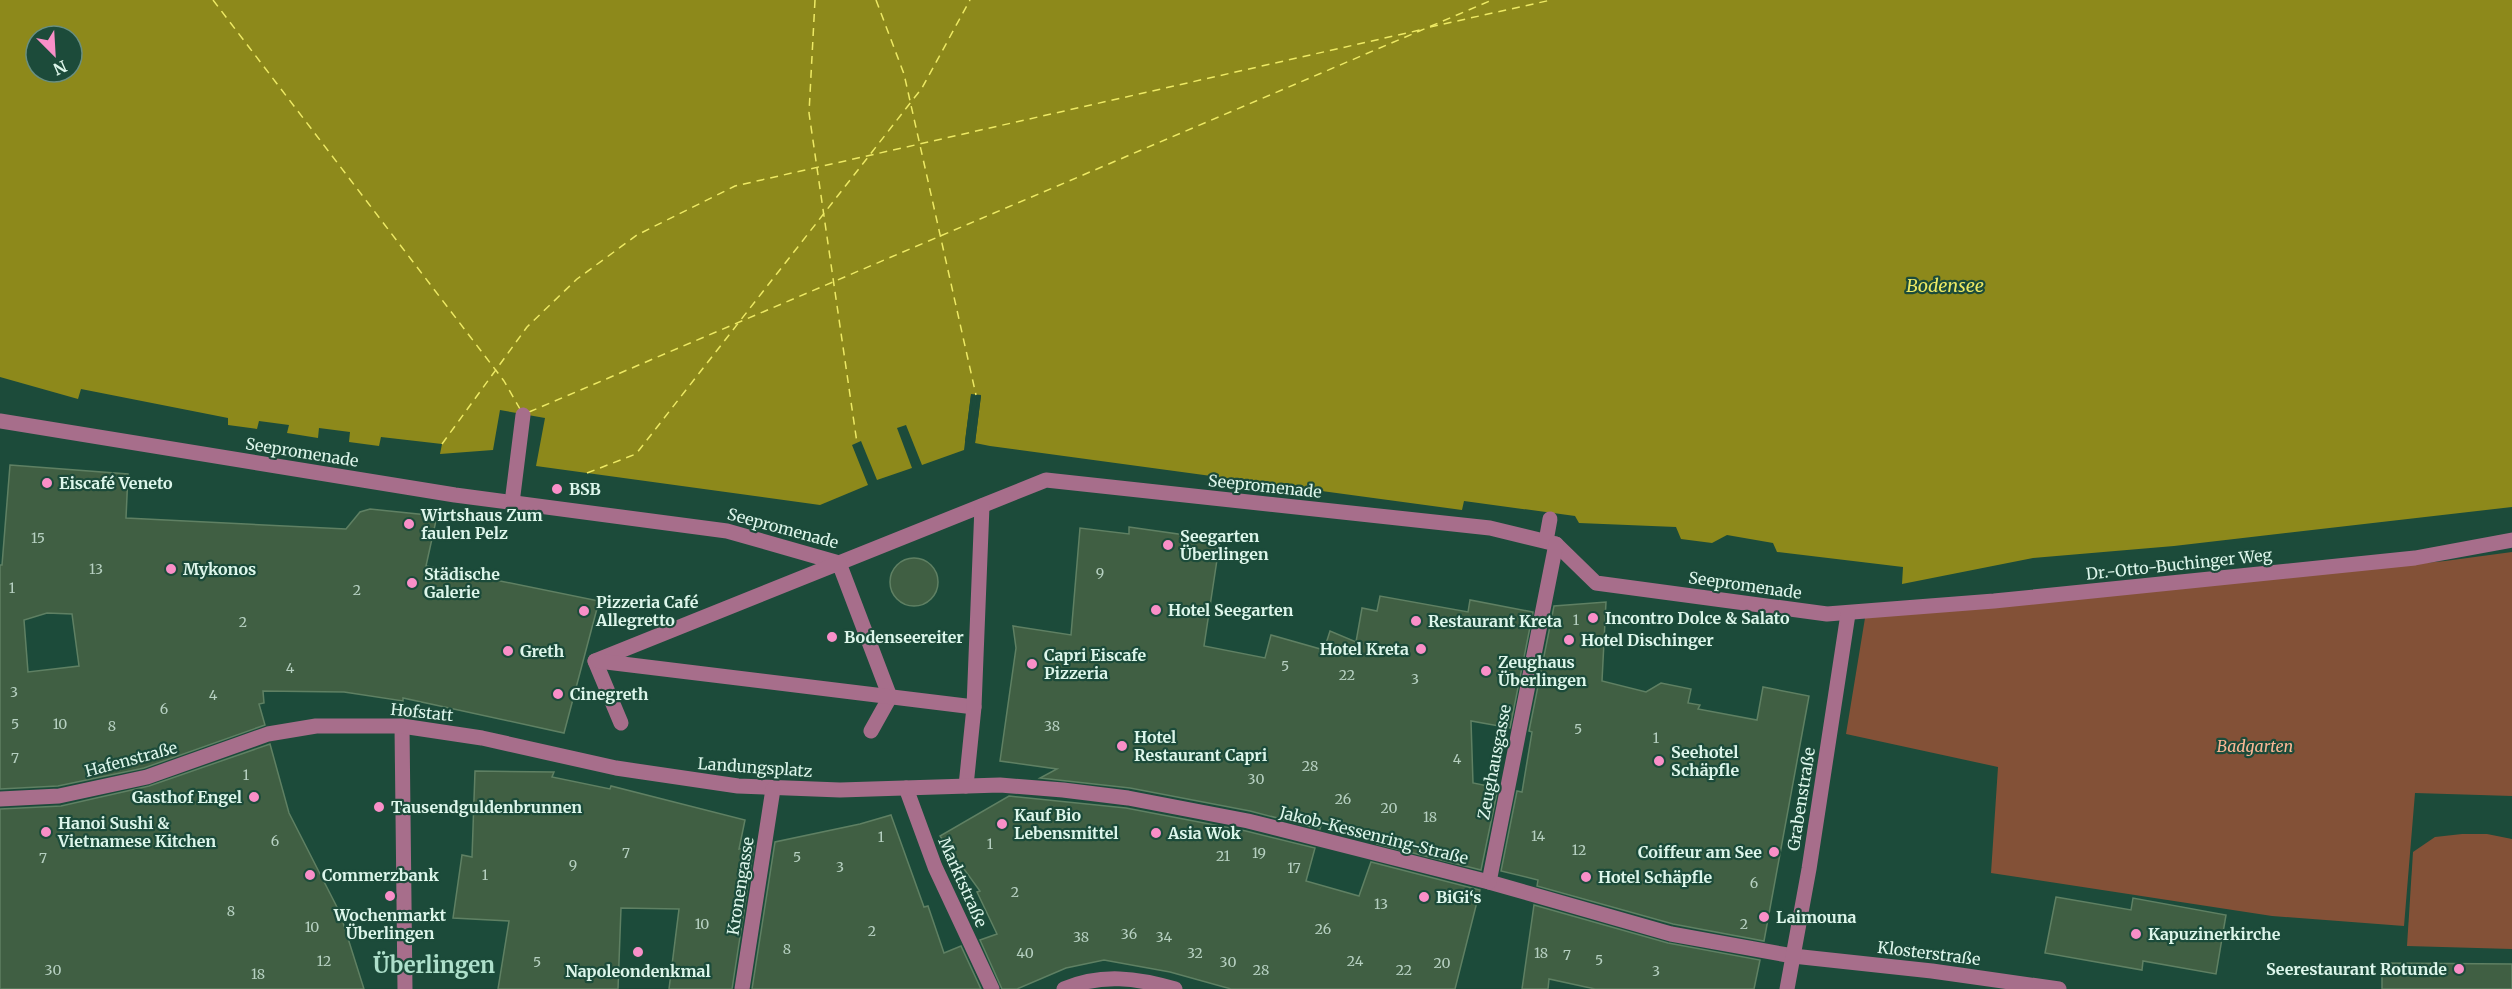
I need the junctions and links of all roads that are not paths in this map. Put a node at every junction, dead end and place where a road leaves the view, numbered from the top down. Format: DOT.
graph roads {
  1 [pos="523,415"];
  2 [pos="0,421"];
  3 [pos="512,503"];
  4 [pos="982,506"];
  5 [pos="1550,519"];
  6 [pos="2512,540"];
  7 [pos="1551,542"];
  8 [pos="839,562"];
  9 [pos="1848,614"];
  10 [pos="595,661"];
  11 [pos="890,697"];
  12 [pos="974,707"];
  13 [pos="621,723"];
  14 [pos="402,726"];
  15 [pos="871,731"];
  16 [pos="268,734"];
  17 [pos="570,759"];
  18 [pos="940,786"];
  19 [pos="966,786"];
  20 [pos="906,788"];
  21 [pos="773,789"];
  22 [pos="0,799"];
  23 [pos="1490,882"];
  24 [pos="1793,956"];
  25 [pos="405,989"];
  26 [pos="742,989"];
  27 [pos="992,989"];
  28 [pos="1064,989"];
  29 [pos="1175,989"];
  30 [pos="1787,989"];
  31 [pos="2059,989"];
  1 -- 3 [label="street"];
  2 -- 3 [label="street, Seepromenade"];
  3 -- 8 [label="street, Seepromenade"];
  4 -- 7 [label="street, Seepromenade"];
  4 -- 8 [label="street, Seepromenade"];
  4 -- 12 [label="street"];
  5 -- 7 [label="street"];
  6 -- 9 [label="street, Dr.-Otto-Buchinger Weg"];
  7 -- 9 [label="street, Seepromenade"];
  7 -- 23 [label="street, Zeughausgasse"];
  8 -- 10 [label="street"];
  8 -- 11 [label="street"];
  9 -- 24 [label="street, Grabenstraße"];
  10 -- 11 [label="street"];
  10 -- 13 [label="street"];
  11 -- 12 [label="street"];
  11 -- 15 [label="street"];
  12 -- 19 [label="street"];
  14 -- 16 [label="street, Hofstatt"];
  14 -- 17 [label="street, Hofstatt"];
  14 -- 25 [label="street"];
  16 -- 22 [label="street, Hafenstraße"];
  17 -- 21 [label="street, Landungsplatz"];
  18 -- 19 [label="street, Jakob-Kessenring-Straße"];
  18 -- 20 [label="street, Landungsplatz"];
  19 -- 23 [label="street, Jakob-Kessenring-Straße"];
  20 -- 21 [label="street, Landungsplatz"];
  20 -- 27 [label="street, Marktstraße"];
  21 -- 26 [label="street, Kronengasse"];
  23 -- 24 [label="street, Jakob-Kessenring-Straße"];
  24 -- 30 [label="street, Grabenstraße"];
  24 -- 31 [label="street, Klosterstraße"];
  28 -- 29 [label="street"];
}
